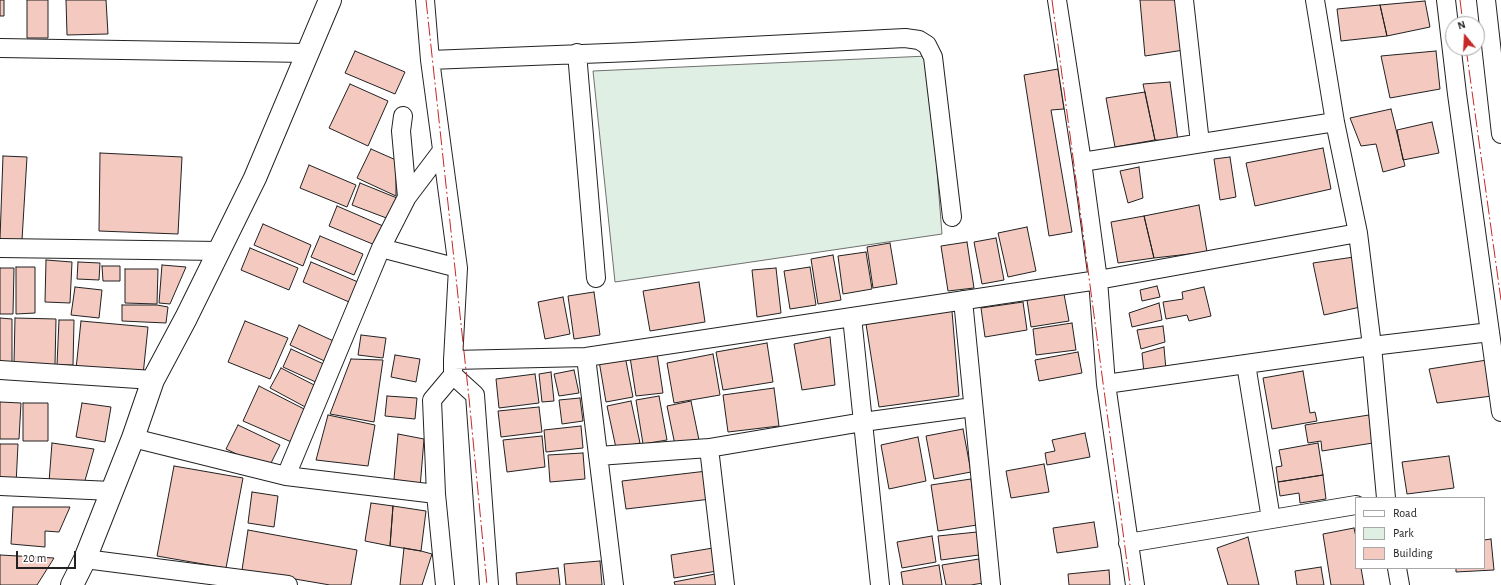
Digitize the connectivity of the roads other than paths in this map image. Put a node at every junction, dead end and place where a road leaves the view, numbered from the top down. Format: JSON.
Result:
{"nodes":[{"id":1,"x":330,"y":0,"type":"edge"},
{"id":2,"x":425,"y":0,"type":"edge"},
{"id":3,"x":1057,"y":0,"type":"edge"},
{"id":4,"x":1184,"y":0,"type":"edge"},
{"id":5,"x":1315,"y":0,"type":"edge"},
{"id":6,"x":1446,"y":0,"type":"edge"},
{"id":7,"x":1486,"y":0,"type":"edge"},
{"id":8,"x":1495,"y":25,"type":"edge"},
{"id":9,"x":0,"y":48,"type":"edge"},
{"id":10,"x":306,"y":53,"type":"junction"},
{"id":11,"x":578,"y":53,"type":"junction"},
{"id":12,"x":430,"y":60,"type":"junction"},
{"id":13,"x":403,"y":116,"type":"dead end"},
{"id":14,"x":1335,"y":122,"type":"junction"},
{"id":15,"x":1501,"y":134,"type":"edge"},
{"id":16,"x":1200,"y":143,"type":"junction"},
{"id":17,"x":441,"y":152,"type":"junction"},
{"id":18,"x":1082,"y":162,"type":"junction"},
{"id":19,"x":407,"y":198,"type":"junction"},
{"id":20,"x":952,"y":217,"type":"dead end"},
{"id":21,"x":1358,"y":233,"type":"junction"},
{"id":22,"x":0,"y":248,"type":"edge"},
{"id":23,"x":381,"y":248,"type":"junction"},
{"id":24,"x":219,"y":251,"type":"junction"},
{"id":25,"x":458,"y":268,"type":"junction"},
{"id":26,"x":596,"y":278,"type":"dead end"},
{"id":27,"x":1098,"y":280,"type":"junction"},
{"id":28,"x":963,"y":300,"type":"junction"},
{"id":29,"x":852,"y":317,"type":"junction"},
{"id":30,"x":1490,"y":332,"type":"junction"},
{"id":31,"x":1372,"y":346,"type":"junction"},
{"id":32,"x":586,"y":357,"type":"junction"},
{"id":33,"x":1246,"y":364,"type":"junction"},
{"id":34,"x":453,"y":368,"type":"junction"},
{"id":35,"x":0,"y":370,"type":"edge"},
{"id":36,"x":153,"y":380,"type":"junction"},
{"id":37,"x":1106,"y":384,"type":"junction"},
{"id":38,"x":973,"y":406,"type":"junction"},
{"id":39,"x":1501,"y":412,"type":"edge"},
{"id":40,"x":863,"y":422,"type":"junction"},
{"id":41,"x":134,"y":438,"type":"junction"},
{"id":42,"x":709,"y":448,"type":"junction"},
{"id":43,"x":598,"y":456,"type":"junction"},
{"id":44,"x":286,"y":476,"type":"junction"},
{"id":45,"x":0,"y":486,"type":"edge"},
{"id":46,"x":112,"y":491,"type":"junction"},
{"id":47,"x":436,"y":494,"type":"junction"},
{"id":48,"x":1386,"y":497,"type":"edge"},
{"id":49,"x":1355,"y":505,"type":"edge"},
{"id":50,"x":1271,"y":519,"type":"junction"},
{"id":51,"x":1128,"y":542,"type":"junction"},
{"id":52,"x":85,"y":559,"type":"junction"},
{"id":53,"x":1397,"y":569,"type":"edge"},
{"id":54,"x":72,"y":585,"type":"edge"},
{"id":55,"x":288,"y":585,"type":"edge"},
{"id":56,"x":445,"y":585,"type":"edge"},
{"id":57,"x":489,"y":585,"type":"edge"},
{"id":58,"x":614,"y":585,"type":"edge"},
{"id":59,"x":725,"y":585,"type":"edge"},
{"id":60,"x":880,"y":585,"type":"edge"},
{"id":61,"x":991,"y":585,"type":"edge"},
{"id":62,"x":1135,"y":585,"type":"edge"},
{"id":63,"x":1400,"y":585,"type":"edge"}],
"edges":[{"from":1,"to":10,"type":"street"},
{"from":2,"to":12,"type":"street"},
{"from":3,"to":18,"type":"street"},
{"from":4,"to":16,"type":"street"},
{"from":5,"to":14,"type":"street"},
{"from":6,"to":30,"type":"street"},
{"from":7,"to":8,"type":"street"},
{"from":8,"to":15,"type":"street"},
{"from":9,"to":10,"type":"street"},
{"from":10,"to":24,"type":"street"},
{"from":11,"to":12,"type":"street"},
{"from":11,"to":20,"type":"street"},
{"from":11,"to":26,"type":"street"},
{"from":12,"to":17,"type":"street"},
{"from":13,"to":19,"type":"street"},
{"from":14,"to":16,"type":"street"},
{"from":14,"to":21,"type":"street"},
{"from":16,"to":18,"type":"street"},
{"from":17,"to":19,"type":"street"},
{"from":17,"to":25,"type":"street"},
{"from":18,"to":27,"type":"street"},
{"from":19,"to":23,"type":"street"},
{"from":21,"to":27,"type":"street"},
{"from":21,"to":31,"type":"street"},
{"from":22,"to":24,"type":"street"},
{"from":23,"to":25,"type":"street"},
{"from":23,"to":44,"type":"street"},
{"from":24,"to":36,"type":"street"},
{"from":25,"to":34,"type":"street"},
{"from":27,"to":28,"type":"street"},
{"from":27,"to":37,"type":"street"},
{"from":28,"to":29,"type":"street"},
{"from":28,"to":38,"type":"street"},
{"from":29,"to":32,"type":"street"},
{"from":29,"to":40,"type":"street"},
{"from":30,"to":31,"type":"street"},
{"from":30,"to":39,"type":"street"},
{"from":31,"to":33,"type":"street"},
{"from":31,"to":48,"type":"street"},
{"from":32,"to":34,"type":"street"},
{"from":32,"to":43,"type":"street"},
{"from":33,"to":37,"type":"street"},
{"from":33,"to":50,"type":"street"},
{"from":34,"to":47,"type":"street"},
{"from":34,"to":57,"type":"street"},
{"from":35,"to":36,"type":"street"},
{"from":36,"to":41,"type":"street"},
{"from":37,"to":51,"type":"street"},
{"from":38,"to":40,"type":"street"},
{"from":38,"to":61,"type":"street"},
{"from":40,"to":42,"type":"street"},
{"from":40,"to":60,"type":"street"},
{"from":41,"to":44,"type":"street"},
{"from":41,"to":46,"type":"street"},
{"from":42,"to":43,"type":"street"},
{"from":42,"to":59,"type":"street"},
{"from":43,"to":58,"type":"street"},
{"from":44,"to":47,"type":"street"},
{"from":45,"to":46,"type":"street"},
{"from":46,"to":52,"type":"street"},
{"from":47,"to":56,"type":"street"},
{"from":49,"to":50,"type":"street"},
{"from":50,"to":51,"type":"street"},
{"from":51,"to":62,"type":"street"},
{"from":52,"to":54,"type":"street"},
{"from":52,"to":55,"type":"street"},
{"from":53,"to":63,"type":"street"}]}
